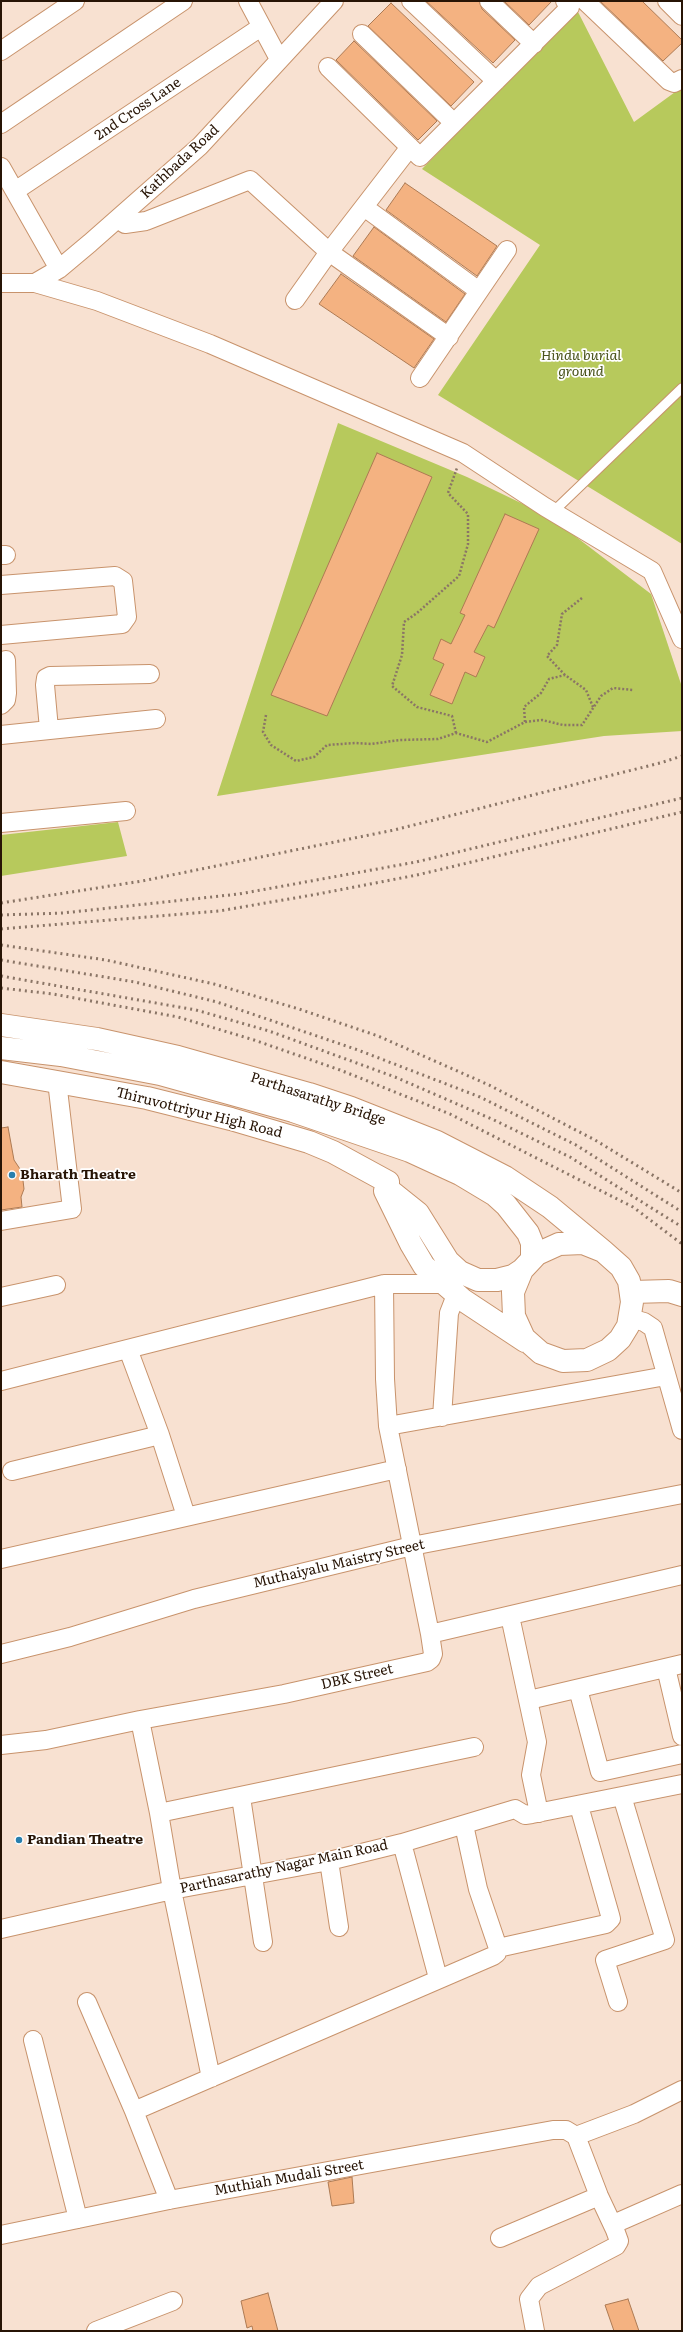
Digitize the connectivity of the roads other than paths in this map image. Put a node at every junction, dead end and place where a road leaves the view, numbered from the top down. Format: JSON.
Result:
{"nodes":[{"id":1,"x":75,"y":1,"type":"edge"},
{"id":2,"x":183,"y":1,"type":"edge"},
{"id":3,"x":248,"y":1,"type":"edge"},
{"id":4,"x":334,"y":1,"type":"edge"},
{"id":5,"x":411,"y":1,"type":"edge"},
{"id":6,"x":489,"y":1,"type":"edge"},
{"id":7,"x":667,"y":1,"type":"edge"},
{"id":8,"x":574,"y":2,"type":"edge"},
{"id":9,"x":682,"y":16,"type":"edge"},
{"id":10,"x":261,"y":27,"type":"junction"},
{"id":11,"x":362,"y":34,"type":"dead end"},
{"id":12,"x":534,"y":44,"type":"junction"},
{"id":13,"x":1,"y":51,"type":"edge"},
{"id":14,"x":279,"y":59,"type":"junction"},
{"id":15,"x":328,"y":67,"type":"dead end"},
{"id":16,"x":682,"y":80,"type":"edge"},
{"id":17,"x":496,"y":81,"type":"junction"},
{"id":18,"x":453,"y":122,"type":"junction"},
{"id":19,"x":1,"y":124,"type":"edge"},
{"id":20,"x":415,"y":152,"type":"junction"},
{"id":21,"x":1,"y":167,"type":"edge"},
{"id":22,"x":15,"y":191,"type":"junction"},
{"id":23,"x":364,"y":207,"type":"junction"},
{"id":24,"x":118,"y":219,"type":"junction"},
{"id":25,"x":507,"y":250,"type":"dead end"},
{"id":26,"x":329,"y":252,"type":"junction"},
{"id":27,"x":59,"y":268,"type":"junction"},
{"id":28,"x":1,"y":283,"type":"edge"},
{"id":29,"x":35,"y":283,"type":"junction"},
{"id":30,"x":479,"y":291,"type":"junction"},
{"id":31,"x":295,"y":300,"type":"dead end"},
{"id":32,"x":449,"y":337,"type":"junction"},
{"id":33,"x":420,"y":378,"type":"dead end"},
{"id":34,"x":682,"y":388,"type":"edge"},
{"id":35,"x":553,"y":512,"type":"junction"},
{"id":36,"x":1,"y":585,"type":"edge"},
{"id":37,"x":1,"y":635,"type":"edge"},
{"id":38,"x":682,"y":639,"type":"edge"},
{"id":39,"x":6,"y":660,"type":"dead end"},
{"id":40,"x":150,"y":674,"type":"dead end"},
{"id":41,"x":1,"y":706,"type":"edge"},
{"id":42,"x":156,"y":720,"type":"dead end"},
{"id":43,"x":49,"y":729,"type":"junction"},
{"id":44,"x":1,"y":735,"type":"edge"},
{"id":45,"x":126,"y":811,"type":"dead end"},
{"id":46,"x":1,"y":823,"type":"edge"},
{"id":47,"x":1,"y":1025,"type":"edge"},
{"id":48,"x":1,"y":1048,"type":"edge"},
{"id":49,"x":1,"y":1072,"type":"edge"},
{"id":50,"x":57,"y":1081,"type":"junction"},
{"id":51,"x":386,"y":1132,"type":"junction"},
{"id":52,"x":388,"y":1182,"type":"junction"},
{"id":53,"x":1,"y":1221,"type":"edge"},
{"id":54,"x":603,"y":1251,"type":"junction"},
{"id":55,"x":527,"y":1264,"type":"junction"},
{"id":56,"x":384,"y":1284,"type":"junction"},
{"id":57,"x":56,"y":1285,"type":"dead end"},
{"id":58,"x":449,"y":1289,"type":"junction"},
{"id":59,"x":632,"y":1292,"type":"junction"},
{"id":60,"x":682,"y":1295,"type":"edge"},
{"id":61,"x":1,"y":1297,"type":"edge"},
{"id":62,"x":630,"y":1318,"type":"junction"},
{"id":63,"x":528,"y":1344,"type":"junction"},
{"id":64,"x":128,"y":1348,"type":"junction"},
{"id":65,"x":666,"y":1376,"type":"junction"},
{"id":66,"x":1,"y":1381,"type":"edge"},
{"id":67,"x":442,"y":1417,"type":"junction"},
{"id":68,"x":388,"y":1426,"type":"junction"},
{"id":69,"x":682,"y":1430,"type":"edge"},
{"id":70,"x":160,"y":1435,"type":"junction"},
{"id":71,"x":397,"y":1470,"type":"junction"},
{"id":72,"x":12,"y":1471,"type":"dead end"},
{"id":73,"x":682,"y":1494,"type":"edge"},
{"id":74,"x":186,"y":1516,"type":"junction"},
{"id":75,"x":412,"y":1546,"type":"junction"},
{"id":76,"x":1,"y":1559,"type":"edge"},
{"id":77,"x":682,"y":1575,"type":"edge"},
{"id":78,"x":510,"y":1616,"type":"junction"},
{"id":79,"x":430,"y":1634,"type":"junction"},
{"id":80,"x":1,"y":1654,"type":"edge"},
{"id":81,"x":674,"y":1666,"type":"edge"},
{"id":82,"x":578,"y":1689,"type":"junction"},
{"id":83,"x":529,"y":1700,"type":"junction"},
{"id":84,"x":140,"y":1720,"type":"junction"},
{"id":85,"x":682,"y":1736,"type":"edge"},
{"id":86,"x":1,"y":1745,"type":"edge"},
{"id":87,"x":474,"y":1747,"type":"dead end"},
{"id":88,"x":682,"y":1754,"type":"edge"},
{"id":89,"x":682,"y":1784,"type":"edge"},
{"id":90,"x":622,"y":1796,"type":"junction"},
{"id":91,"x":241,"y":1797,"type":"junction"},
{"id":92,"x":579,"y":1806,"type":"junction"},
{"id":93,"x":539,"y":1813,"type":"junction"},
{"id":94,"x":159,"y":1814,"type":"junction"},
{"id":95,"x":464,"y":1825,"type":"junction"},
{"id":96,"x":402,"y":1843,"type":"junction"},
{"id":97,"x":329,"y":1861,"type":"junction"},
{"id":98,"x":252,"y":1875,"type":"junction"},
{"id":99,"x":172,"y":1890,"type":"junction"},
{"id":100,"x":339,"y":1927,"type":"dead end"},
{"id":101,"x":1,"y":1928,"type":"edge"},
{"id":102,"x":263,"y":1942,"type":"dead end"},
{"id":103,"x":498,"y":1948,"type":"junction"},
{"id":104,"x":438,"y":1978,"type":"junction"},
{"id":105,"x":87,"y":2002,"type":"dead end"},
{"id":106,"x":618,"y":2002,"type":"dead end"},
{"id":107,"x":33,"y":2040,"type":"dead end"},
{"id":108,"x":211,"y":2078,"type":"junction"},
{"id":109,"x":682,"y":2090,"type":"edge"},
{"id":110,"x":134,"y":2111,"type":"junction"},
{"id":111,"x":576,"y":2136,"type":"junction"},
{"id":112,"x":682,"y":2194,"type":"edge"},
{"id":113,"x":599,"y":2196,"type":"junction"},
{"id":114,"x":169,"y":2200,"type":"junction"},
{"id":115,"x":78,"y":2219,"type":"junction"},
{"id":116,"x":615,"y":2230,"type":"junction"},
{"id":117,"x":1,"y":2235,"type":"edge"},
{"id":118,"x":500,"y":2238,"type":"dead end"},
{"id":119,"x":172,"y":2301,"type":"dead end"},
{"id":120,"x":96,"y":2331,"type":"edge"},
{"id":121,"x":534,"y":2331,"type":"edge"}],
"edges":[{"from":1,"to":13,"type":"street"},
{"from":2,"to":19,"type":"street"},
{"from":3,"to":10,"type":"street"},
{"from":4,"to":14,"type":"street","name":"Kathbada Road"},
{"from":5,"to":17,"type":"street"},
{"from":6,"to":12,"type":"street"},
{"from":7,"to":9,"type":"street"},
{"from":8,"to":12,"type":"street"},
{"from":8,"to":16,"type":"street"},
{"from":10,"to":14,"type":"street"},
{"from":10,"to":22,"type":"street","name":"2nd Cross Lane"},
{"from":11,"to":18,"type":"street"},
{"from":12,"to":17,"type":"street"},
{"from":14,"to":24,"type":"street","name":"Kathbada Road"},
{"from":15,"to":20,"type":"street"},
{"from":17,"to":18,"type":"street"},
{"from":18,"to":20,"type":"street"},
{"from":20,"to":23,"type":"street"},
{"from":21,"to":22,"type":"street"},
{"from":22,"to":27,"type":"street"},
{"from":23,"to":26,"type":"street"},
{"from":23,"to":30,"type":"street"},
{"from":24,"to":26,"type":"street"},
{"from":24,"to":27,"type":"street","name":"Kathbada Road"},
{"from":25,"to":30,"type":"street"},
{"from":26,"to":31,"type":"street"},
{"from":26,"to":32,"type":"street"},
{"from":27,"to":29,"type":"street","name":"Kathbada Road"},
{"from":28,"to":29,"type":"street"},
{"from":29,"to":35,"type":"street"},
{"from":30,"to":32,"type":"street"},
{"from":32,"to":33,"type":"street"},
{"from":34,"to":35,"type":"lane"},
{"from":35,"to":38,"type":"street"},
{"from":36,"to":37,"type":"street"},
{"from":39,"to":41,"type":"street"},
{"from":40,"to":43,"type":"street"},
{"from":42,"to":43,"type":"street"},
{"from":43,"to":44,"type":"street"},
{"from":45,"to":46,"type":"street"},
{"from":47,"to":51,"type":"main road","name":"Parthasarathy Bridge"},
{"from":48,"to":51,"type":"main road","name":"Parthasarathy Bridge"},
{"from":49,"to":50,"type":"main road","name":"Thiruvottriyur High Road"},
{"from":50,"to":52,"type":"main road","name":"Thiruvottriyur High Road"},
{"from":50,"to":53,"type":"street"},
{"from":51,"to":54,"type":"main road","name":"Parthasarathy Bridge"},
{"from":51,"to":55,"type":"main road","name":"Parthasarathy Bridge"},
{"from":52,"to":55,"type":"main road","name":"Thiruvottriyur High Road"},
{"from":52,"to":58,"type":"main road"},
{"from":54,"to":55,"type":"main road"},
{"from":54,"to":59,"type":"main road"},
{"from":55,"to":63,"type":"main road"},
{"from":56,"to":58,"type":"street"},
{"from":56,"to":64,"type":"street"},
{"from":56,"to":68,"type":"street"},
{"from":57,"to":61,"type":"street"},
{"from":58,"to":63,"type":"main road"},
{"from":58,"to":67,"type":"street"},
{"from":59,"to":60,"type":"main road"},
{"from":59,"to":62,"type":"main road"},
{"from":62,"to":63,"type":"main road"},
{"from":62,"to":65,"type":"street"},
{"from":64,"to":66,"type":"street"},
{"from":64,"to":70,"type":"street"},
{"from":65,"to":67,"type":"street"},
{"from":65,"to":69,"type":"street"},
{"from":67,"to":68,"type":"street"},
{"from":68,"to":71,"type":"street"},
{"from":70,"to":72,"type":"street"},
{"from":70,"to":74,"type":"street"},
{"from":71,"to":74,"type":"street"},
{"from":71,"to":75,"type":"street"},
{"from":73,"to":75,"type":"street","name":"Muthaiyalu Maistry Street"},
{"from":74,"to":76,"type":"street"},
{"from":75,"to":79,"type":"street"},
{"from":75,"to":80,"type":"street","name":"Muthaiyalu Maistry Street"},
{"from":77,"to":78,"type":"street"},
{"from":78,"to":79,"type":"street"},
{"from":78,"to":83,"type":"street"},
{"from":79,"to":84,"type":"street","name":"DBK Street"},
{"from":81,"to":82,"type":"street"},
{"from":81,"to":85,"type":"street"},
{"from":82,"to":83,"type":"street"},
{"from":82,"to":88,"type":"street"},
{"from":83,"to":93,"type":"street"},
{"from":84,"to":86,"type":"street","name":"DBK Street"},
{"from":84,"to":94,"type":"street"},
{"from":87,"to":91,"type":"street"},
{"from":89,"to":90,"type":"street","name":"Parthasarathy Nagar Main Road"},
{"from":90,"to":92,"type":"street","name":"Parthasarathy Nagar Main Road"},
{"from":90,"to":106,"type":"street"},
{"from":91,"to":94,"type":"street"},
{"from":91,"to":98,"type":"street"},
{"from":92,"to":93,"type":"street","name":"Parthasarathy Nagar Main Road"},
{"from":92,"to":103,"type":"street"},
{"from":93,"to":95,"type":"street","name":"Parthasarathy Nagar Main Road"},
{"from":94,"to":99,"type":"street"},
{"from":95,"to":96,"type":"street","name":"Parthasarathy Nagar Main Road"},
{"from":95,"to":103,"type":"street"},
{"from":96,"to":97,"type":"street","name":"Parthasarathy Nagar Main Road"},
{"from":96,"to":104,"type":"street"},
{"from":97,"to":98,"type":"street","name":"Parthasarathy Nagar Main Road"},
{"from":97,"to":100,"type":"street"},
{"from":98,"to":99,"type":"street","name":"Parthasarathy Nagar Main Road"},
{"from":98,"to":102,"type":"street"},
{"from":99,"to":101,"type":"street","name":"Parthasarathy Nagar Main Road"},
{"from":99,"to":108,"type":"street"},
{"from":103,"to":104,"type":"street"},
{"from":104,"to":108,"type":"street"},
{"from":105,"to":110,"type":"street"},
{"from":107,"to":115,"type":"street"},
{"from":108,"to":110,"type":"street"},
{"from":109,"to":111,"type":"street"},
{"from":110,"to":114,"type":"street"},
{"from":111,"to":113,"type":"street"},
{"from":111,"to":114,"type":"street","name":"Muthiah Mudali Street"},
{"from":112,"to":116,"type":"street"},
{"from":113,"to":116,"type":"street"},
{"from":113,"to":118,"type":"street"},
{"from":114,"to":115,"type":"street","name":"Muthiah Mudali Street"},
{"from":115,"to":117,"type":"street","name":"Muthiah Mudali Street"},
{"from":116,"to":121,"type":"street"},
{"from":119,"to":120,"type":"street"}]}
